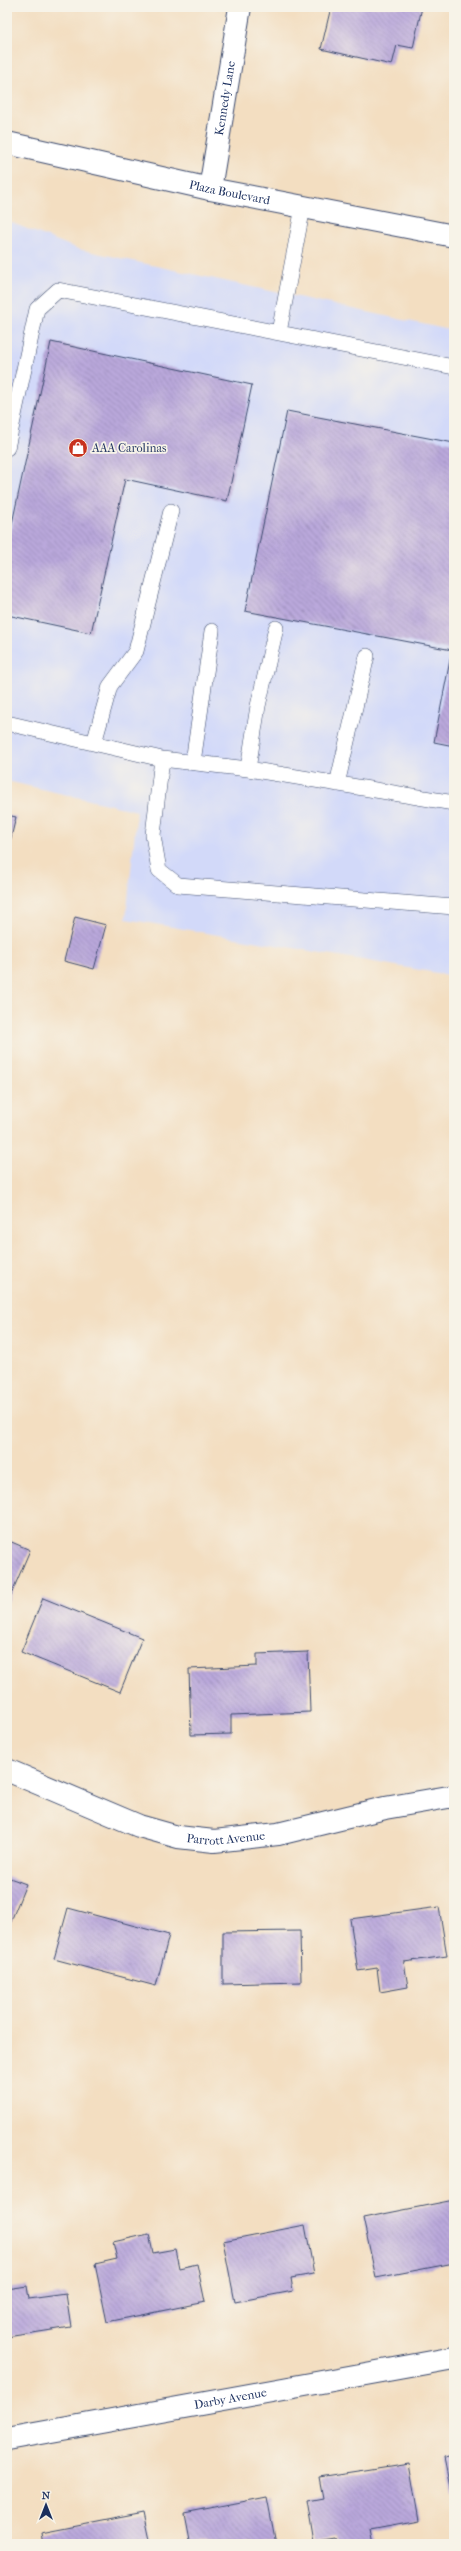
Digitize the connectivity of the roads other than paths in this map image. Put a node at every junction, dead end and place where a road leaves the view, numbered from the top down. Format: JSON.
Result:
{"nodes":[{"id":1,"x":240,"y":7,"type":"edge"},
{"id":2,"x":7,"y":143,"type":"edge"},
{"id":3,"x":210,"y":189,"type":"junction"},
{"id":4,"x":303,"y":207,"type":"junction"},
{"id":5,"x":454,"y":236,"type":"edge"},
{"id":6,"x":279,"y":332,"type":"junction"},
{"id":7,"x":454,"y":367,"type":"edge"},
{"id":8,"x":7,"y":448,"type":"edge"},
{"id":9,"x":171,"y":511,"type":"dead end"},
{"id":10,"x":276,"y":628,"type":"dead end"},
{"id":11,"x":212,"y":631,"type":"dead end"},
{"id":12,"x":367,"y":656,"type":"dead end"},
{"id":13,"x":7,"y":723,"type":"edge"},
{"id":14,"x":94,"y":743,"type":"junction"},
{"id":15,"x":162,"y":759,"type":"junction"},
{"id":16,"x":193,"y":762,"type":"junction"},
{"id":17,"x":248,"y":768,"type":"junction"},
{"id":18,"x":336,"y":784,"type":"junction"},
{"id":19,"x":454,"y":803,"type":"edge"},
{"id":20,"x":454,"y":907,"type":"edge"},
{"id":21,"x":7,"y":1770,"type":"edge"},
{"id":22,"x":454,"y":1796,"type":"edge"},
{"id":23,"x":454,"y":2358,"type":"edge"},
{"id":24,"x":7,"y":2438,"type":"edge"}],
"edges":[{"from":1,"to":3,"type":"street","name":"Kennedy Lane"},
{"from":2,"to":3,"type":"street","name":"Plaza Boulevard"},
{"from":3,"to":4,"type":"street","name":"Plaza Boulevard"},
{"from":4,"to":5,"type":"street","name":"Plaza Boulevard"},
{"from":4,"to":6,"type":"lane"},
{"from":6,"to":7,"type":"lane"},
{"from":6,"to":8,"type":"lane"},
{"from":9,"to":14,"type":"lane"},
{"from":10,"to":17,"type":"lane"},
{"from":11,"to":16,"type":"lane"},
{"from":12,"to":18,"type":"lane"},
{"from":13,"to":14,"type":"lane"},
{"from":14,"to":15,"type":"lane"},
{"from":15,"to":16,"type":"lane"},
{"from":15,"to":20,"type":"lane"},
{"from":16,"to":17,"type":"lane"},
{"from":17,"to":18,"type":"lane"},
{"from":18,"to":19,"type":"lane"},
{"from":21,"to":22,"type":"street","name":"Parrott Avenue"},
{"from":23,"to":24,"type":"street","name":"Darby Avenue"}]}
